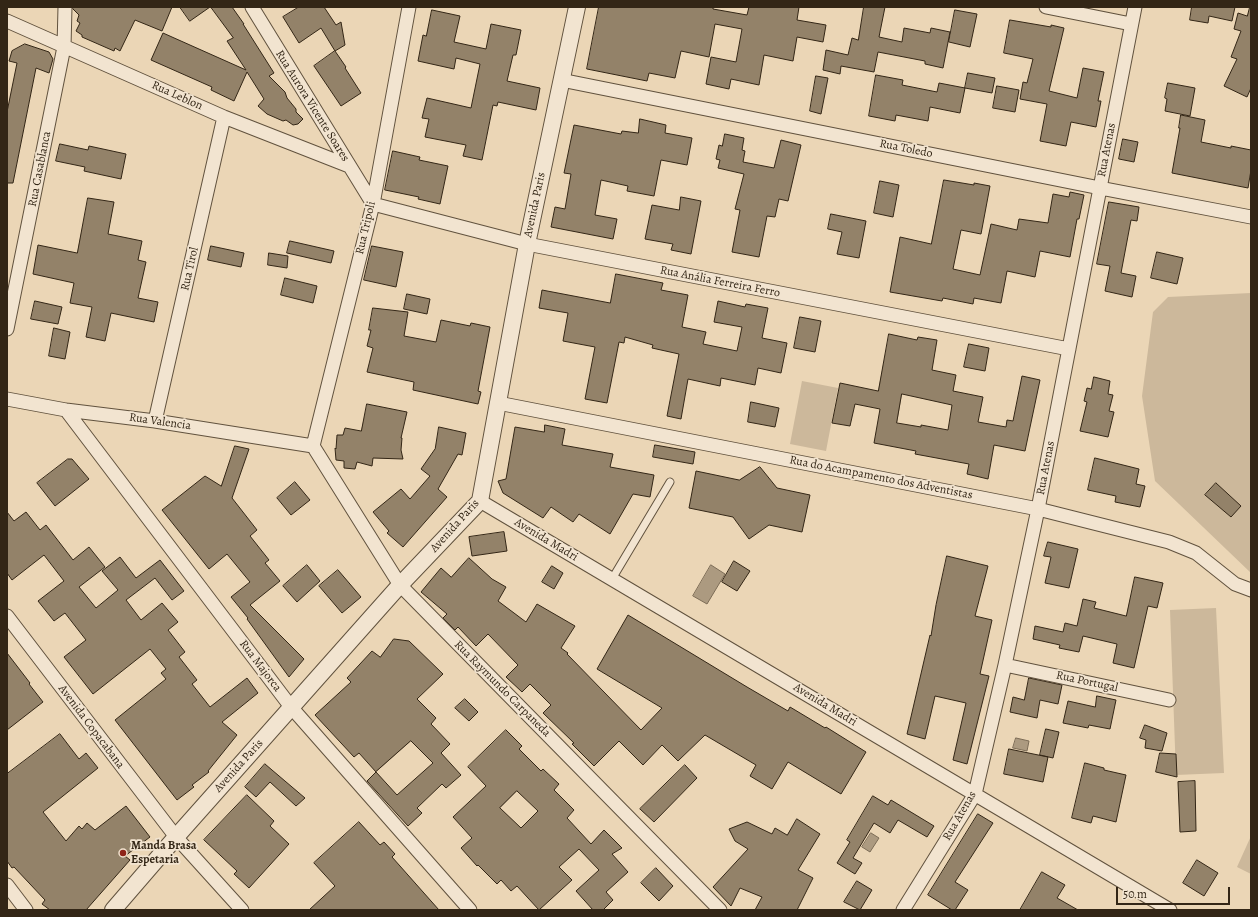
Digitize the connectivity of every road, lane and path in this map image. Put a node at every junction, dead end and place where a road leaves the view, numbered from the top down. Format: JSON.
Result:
{"nodes":[{"id":1,"x":65,"y":7,"type":"edge"},
{"id":2,"x":252,"y":7,"type":"edge"},
{"id":3,"x":409,"y":7,"type":"edge"},
{"id":4,"x":577,"y":7,"type":"edge"},
{"id":5,"x":1046,"y":7,"type":"edge"},
{"id":6,"x":1135,"y":7,"type":"edge"},
{"id":7,"x":7,"y":20,"type":"edge"},
{"id":8,"x":1131,"y":24,"type":"junction"},
{"id":9,"x":64,"y":46,"type":"junction"},
{"id":10,"x":561,"y":80,"type":"junction"},
{"id":11,"x":224,"y":116,"type":"junction"},
{"id":12,"x":349,"y":166,"type":"junction"},
{"id":13,"x":1100,"y":188,"type":"junction"},
{"id":14,"x":373,"y":204,"type":"junction"},
{"id":15,"x":1251,"y":217,"type":"edge"},
{"id":16,"x":527,"y":244,"type":"junction"},
{"id":17,"x":7,"y":330,"type":"edge"},
{"id":18,"x":1069,"y":350,"type":"junction"},
{"id":19,"x":7,"y":399,"type":"edge"},
{"id":20,"x":498,"y":403,"type":"junction"},
{"id":21,"x":66,"y":410,"type":"junction"},
{"id":22,"x":155,"y":421,"type":"junction"},
{"id":23,"x":313,"y":446,"type":"junction"},
{"id":24,"x":670,"y":482,"type":"dead end"},
{"id":25,"x":480,"y":501,"type":"junction"},
{"id":26,"x":1038,"y":509,"type":"junction"},
{"id":27,"x":612,"y":579,"type":"junction"},
{"id":28,"x":400,"y":585,"type":"junction"},
{"id":29,"x":1251,"y":590,"type":"edge"},
{"id":30,"x":7,"y":616,"type":"edge"},
{"id":31,"x":1005,"y":665,"type":"junction"},
{"id":32,"x":1169,"y":700,"type":"dead end"},
{"id":33,"x":291,"y":707,"type":"junction"},
{"id":34,"x":975,"y":794,"type":"junction"},
{"id":35,"x":176,"y":837,"type":"junction"},
{"id":36,"x":7,"y":885,"type":"edge"},
{"id":37,"x":26,"y":910,"type":"edge"},
{"id":38,"x":113,"y":910,"type":"edge"},
{"id":39,"x":242,"y":910,"type":"edge"},
{"id":40,"x":470,"y":910,"type":"edge"},
{"id":41,"x":720,"y":910,"type":"edge"},
{"id":42,"x":903,"y":910,"type":"edge"},
{"id":43,"x":1170,"y":910,"type":"edge"}],
"edges":[{"from":1,"to":9,"type":"street","name":"Rua Casablanca"},
{"from":2,"to":12,"type":"street","name":"Rua Aurora Vicente Soares"},
{"from":3,"to":14,"type":"street","name":"Rua Tripoli"},
{"from":4,"to":10,"type":"street","name":"Avenida Paris"},
{"from":5,"to":8,"type":"street"},
{"from":6,"to":8,"type":"street","name":"Rua Atenas"},
{"from":7,"to":9,"type":"street","name":"Rua Leblon"},
{"from":8,"to":13,"type":"street","name":"Rua Atenas"},
{"from":9,"to":11,"type":"street","name":"Rua Leblon"},
{"from":9,"to":17,"type":"street","name":"Rua Casablanca"},
{"from":10,"to":13,"type":"street","name":"Rua Toledo"},
{"from":10,"to":16,"type":"street","name":"Avenida Paris"},
{"from":11,"to":12,"type":"street","name":"Rua Leblon"},
{"from":11,"to":22,"type":"street","name":"Rua Tirol"},
{"from":12,"to":14,"type":"street","name":"Rua Aurora Vicente Soares"},
{"from":13,"to":15,"type":"street","name":"Rua Toledo"},
{"from":13,"to":18,"type":"street","name":"Rua Atenas"},
{"from":14,"to":16,"type":"street","name":"Rua Anália Ferreira Ferro"},
{"from":14,"to":23,"type":"street","name":"Rua Tripoli"},
{"from":16,"to":18,"type":"street","name":"Rua Anália Ferreira Ferro"},
{"from":16,"to":20,"type":"street","name":"Avenida Paris"},
{"from":18,"to":26,"type":"street","name":"Rua Atenas"},
{"from":19,"to":21,"type":"street","name":"Rua Valencia"},
{"from":20,"to":25,"type":"street","name":"Avenida Paris"},
{"from":20,"to":26,"type":"street","name":"Rua do Acampamento dos Adventistas"},
{"from":21,"to":22,"type":"street","name":"Rua Valencia"},
{"from":21,"to":33,"type":"street","name":"Rua Majorca"},
{"from":22,"to":23,"type":"street","name":"Rua Valencia"},
{"from":23,"to":28,"type":"street","name":"Rua Raymundo Carpaneda"},
{"from":24,"to":27,"type":"lane"},
{"from":25,"to":27,"type":"street","name":"Avenida Madri"},
{"from":25,"to":28,"type":"street","name":"Avenida Paris"},
{"from":26,"to":29,"type":"street","name":"Rua do Acampamento dos Adventistas"},
{"from":26,"to":31,"type":"street","name":"Rua Atenas"},
{"from":27,"to":34,"type":"street","name":"Avenida Madri"},
{"from":28,"to":33,"type":"street","name":"Avenida Paris"},
{"from":28,"to":41,"type":"street","name":"Rua Raymundo Carpaneda"},
{"from":30,"to":35,"type":"street","name":"Avenida Copacabana"},
{"from":31,"to":32,"type":"street","name":"Rua Portugal"},
{"from":31,"to":34,"type":"street","name":"Rua Atenas"},
{"from":33,"to":35,"type":"street","name":"Avenida Paris"},
{"from":33,"to":40,"type":"street","name":"Rua Majorca"},
{"from":34,"to":42,"type":"street","name":"Rua Atenas"},
{"from":34,"to":43,"type":"street","name":"Avenida Madri"},
{"from":35,"to":38,"type":"street","name":"Avenida Paris"},
{"from":35,"to":39,"type":"street","name":"Avenida Copacabana"},
{"from":36,"to":37,"type":"street"}]}
